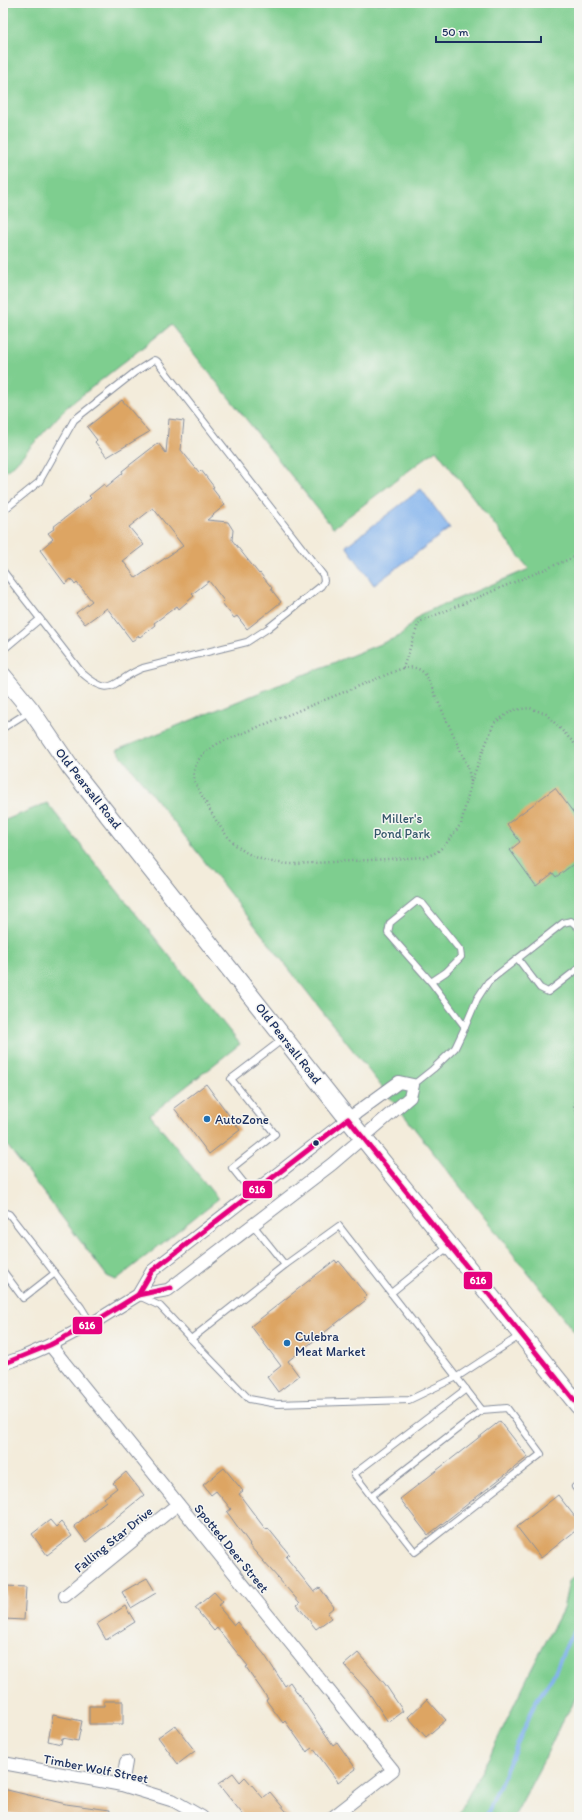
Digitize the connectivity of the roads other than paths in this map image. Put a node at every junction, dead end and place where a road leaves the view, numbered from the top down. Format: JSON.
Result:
{"nodes":[{"id":1,"x":3,"y":511,"type":"edge"},
{"id":2,"x":3,"y":571,"type":"edge"},
{"id":3,"x":40,"y":619,"type":"junction"},
{"id":4,"x":3,"y":650,"type":"edge"},
{"id":5,"x":3,"y":676,"type":"edge"},
{"id":6,"x":31,"y":710,"type":"junction"},
{"id":7,"x":3,"y":728,"type":"edge"},
{"id":8,"x":579,"y":928,"type":"edge"},
{"id":9,"x":518,"y":959,"type":"junction"},
{"id":10,"x":579,"y":968,"type":"edge"},
{"id":11,"x":431,"y":982,"type":"junction"},
{"id":12,"x":465,"y":1027,"type":"junction"},
{"id":13,"x":284,"y":1038,"type":"junction"},
{"id":14,"x":413,"y":1085,"type":"junction"},
{"id":15,"x":348,"y":1119,"type":"junction"},
{"id":16,"x":362,"y":1136,"type":"junction"},
{"id":17,"x":252,"y":1193,"type":"junction"},
{"id":18,"x":3,"y":1212,"type":"edge"},
{"id":19,"x":253,"y":1225,"type":"junction"},
{"id":20,"x":450,"y":1246,"type":"junction"},
{"id":21,"x":285,"y":1265,"type":"junction"},
{"id":22,"x":3,"y":1271,"type":"edge"},
{"id":23,"x":55,"y":1273,"type":"junction"},
{"id":24,"x":391,"y":1293,"type":"junction"},
{"id":25,"x":138,"y":1295,"type":"junction"},
{"id":26,"x":91,"y":1323,"type":"junction"},
{"id":27,"x":521,"y":1335,"type":"junction"},
{"id":28,"x":191,"y":1339,"type":"junction"},
{"id":29,"x":50,"y":1345,"type":"junction"},
{"id":30,"x":3,"y":1364,"type":"edge"},
{"id":31,"x":457,"y":1377,"type":"junction"},
{"id":32,"x":466,"y":1389,"type":"junction"},
{"id":33,"x":579,"y":1406,"type":"edge"},
{"id":34,"x":482,"y":1410,"type":"junction"},
{"id":35,"x":579,"y":1484,"type":"edge"},
{"id":36,"x":579,"y":1492,"type":"edge"},
{"id":37,"x":371,"y":1496,"type":"junction"},
{"id":38,"x":178,"y":1504,"type":"junction"},
{"id":39,"x":65,"y":1596,"type":"dead end"},
{"id":40,"x":126,"y":1762,"type":"dead end"},
{"id":41,"x":3,"y":1763,"type":"edge"},
{"id":42,"x":122,"y":1785,"type":"junction"},
{"id":43,"x":202,"y":1817,"type":"edge"},
{"id":44,"x":333,"y":1817,"type":"edge"}],
"edges":[{"from":1,"to":3,"type":"lane"},
{"from":2,"to":3,"type":"lane"},
{"from":3,"to":4,"type":"lane"},
{"from":5,"to":6,"type":"main road","name":"Old Pearsall Road"},
{"from":6,"to":7,"type":"lane"},
{"from":6,"to":13,"type":"main road","name":"Old Pearsall Road"},
{"from":8,"to":9,"type":"lane"},
{"from":9,"to":10,"type":"lane"},
{"from":9,"to":12,"type":"lane"},
{"from":11,"to":11,"type":"lane"},
{"from":11,"to":12,"type":"lane"},
{"from":12,"to":14,"type":"lane"},
{"from":13,"to":15,"type":"main road","name":"Old Pearsall Road"},
{"from":13,"to":17,"type":"lane"},
{"from":14,"to":15,"type":"street"},
{"from":14,"to":16,"type":"street"},
{"from":15,"to":16,"type":"main road","name":"Old Pearsall Road"},
{"from":15,"to":17,"type":"street"},
{"from":16,"to":19,"type":"street"},
{"from":16,"to":20,"type":"main road","name":"Old Pearsall Road"},
{"from":17,"to":25,"type":"street"},
{"from":18,"to":23,"type":"lane"},
{"from":19,"to":21,"type":"lane"},
{"from":19,"to":25,"type":"street"},
{"from":20,"to":24,"type":"lane"},
{"from":20,"to":27,"type":"main road","name":"Old Pearsall Road"},
{"from":21,"to":24,"type":"lane"},
{"from":21,"to":28,"type":"lane"},
{"from":22,"to":23,"type":"lane"},
{"from":23,"to":26,"type":"lane"},
{"from":24,"to":31,"type":"lane"},
{"from":25,"to":26,"type":"street"},
{"from":25,"to":28,"type":"lane"},
{"from":26,"to":29,"type":"street"},
{"from":27,"to":31,"type":"lane"},
{"from":27,"to":33,"type":"main road","name":"Old Pearsall Road"},
{"from":28,"to":31,"type":"lane"},
{"from":29,"to":30,"type":"street"},
{"from":29,"to":38,"type":"street","name":"Spotted Deer Street"},
{"from":31,"to":32,"type":"lane"},
{"from":32,"to":34,"type":"lane"},
{"from":32,"to":37,"type":"lane"},
{"from":34,"to":37,"type":"lane"},
{"from":34,"to":37,"type":"lane"},
{"from":35,"to":36,"type":"lane"},
{"from":38,"to":39,"type":"street","name":"Falling Star Drive"},
{"from":38,"to":44,"type":"street","name":"Spotted Deer Street"},
{"from":40,"to":42,"type":"street"},
{"from":41,"to":42,"type":"street","name":"Timber Wolf Street"},
{"from":42,"to":43,"type":"street","name":"Timber Wolf Street"}]}
